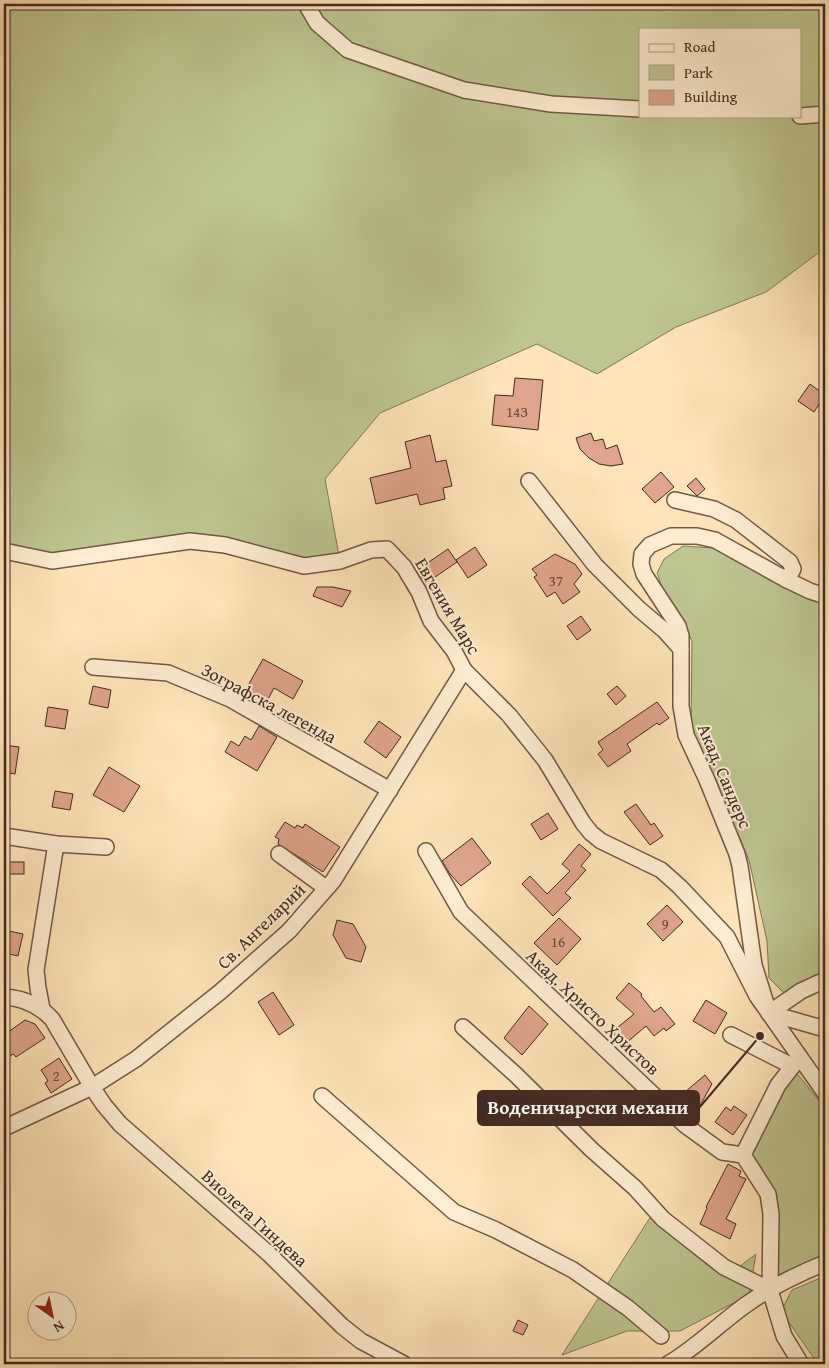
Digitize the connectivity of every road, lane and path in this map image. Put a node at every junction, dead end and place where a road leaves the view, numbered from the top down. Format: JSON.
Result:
{"nodes":[{"id":1,"x":306,"y":4,"type":"edge"},
{"id":2,"x":639,"y":109,"type":"edge"},
{"id":3,"x":825,"y":114,"type":"edge"},
{"id":4,"x":802,"y":116,"type":"edge"},
{"id":5,"x":529,"y":481,"type":"dead end"},
{"id":6,"x":675,"y":500,"type":"dead end"},
{"id":7,"x":4,"y":551,"type":"edge"},
{"id":8,"x":787,"y":580,"type":"junction"},
{"id":9,"x":825,"y":596,"type":"edge"},
{"id":10,"x":681,"y":649,"type":"junction"},
{"id":11,"x":93,"y":667,"type":"dead end"},
{"id":12,"x":464,"y":670,"type":"junction"},
{"id":13,"x":390,"y":790,"type":"junction"},
{"id":14,"x":4,"y":836,"type":"edge"},
{"id":15,"x":56,"y":844,"type":"junction"},
{"id":16,"x":106,"y":847,"type":"dead end"},
{"id":17,"x":426,"y":851,"type":"dead end"},
{"id":18,"x":279,"y":854,"type":"dead end"},
{"id":19,"x":326,"y":888,"type":"junction"},
{"id":20,"x":825,"y":980,"type":"edge"},
{"id":21,"x":4,"y":997,"type":"edge"},
{"id":22,"x":42,"y":1009,"type":"junction"},
{"id":23,"x":769,"y":1013,"type":"junction"},
{"id":24,"x":463,"y":1027,"type":"dead end"},
{"id":25,"x":825,"y":1029,"type":"edge"},
{"id":26,"x":730,"y":1036,"type":"dead end"},
{"id":27,"x":796,"y":1062,"type":"junction"},
{"id":28,"x":92,"y":1087,"type":"junction"},
{"id":29,"x":825,"y":1093,"type":"edge"},
{"id":30,"x":322,"y":1096,"type":"dead end"},
{"id":31,"x":4,"y":1128,"type":"edge"},
{"id":32,"x":743,"y":1155,"type":"junction"},
{"id":33,"x":825,"y":1263,"type":"edge"},
{"id":34,"x":770,"y":1290,"type":"junction"},
{"id":35,"x":661,"y":1336,"type":"dead end"},
{"id":36,"x":404,"y":1364,"type":"edge"},
{"id":37,"x":668,"y":1364,"type":"edge"},
{"id":38,"x":801,"y":1364,"type":"edge"}],
"edges":[{"from":1,"to":2,"type":"street"},
{"from":3,"to":4,"type":"street"},
{"from":5,"to":10,"type":"street"},
{"from":6,"to":8,"type":"street"},
{"from":7,"to":12,"type":"street","name":"Евгения Марс"},
{"from":8,"to":9,"type":"street","name":"Акад. Сандерс"},
{"from":8,"to":10,"type":"street","name":"Акад. Сандерс"},
{"from":10,"to":23,"type":"street","name":"Акад. Сандерс"},
{"from":11,"to":13,"type":"street","name":"Зографска легенда"},
{"from":12,"to":13,"type":"street","name":"Св. Ангеларий"},
{"from":12,"to":23,"type":"street","name":"Евгения Марс"},
{"from":13,"to":19,"type":"street","name":"Св. Ангеларий"},
{"from":14,"to":15,"type":"street"},
{"from":15,"to":16,"type":"street"},
{"from":15,"to":22,"type":"street"},
{"from":17,"to":32,"type":"street","name":"Акад. Христо Христов"},
{"from":18,"to":19,"type":"street"},
{"from":19,"to":28,"type":"street","name":"Св. Ангеларий"},
{"from":20,"to":23,"type":"street"},
{"from":21,"to":22,"type":"street"},
{"from":22,"to":28,"type":"street","name":"Виолета Гиндева"},
{"from":23,"to":25,"type":"street"},
{"from":23,"to":27,"type":"street","name":"Акад. Сандерс"},
{"from":24,"to":34,"type":"street"},
{"from":26,"to":27,"type":"street"},
{"from":27,"to":29,"type":"street","name":"Акад. Сандерс"},
{"from":27,"to":32,"type":"street"},
{"from":28,"to":31,"type":"street","name":"Св. Ангеларий"},
{"from":28,"to":36,"type":"street","name":"Виолета Гиндева"},
{"from":30,"to":35,"type":"street"},
{"from":32,"to":34,"type":"street"},
{"from":33,"to":34,"type":"street"},
{"from":34,"to":37,"type":"street"},
{"from":34,"to":38,"type":"street"}]}
